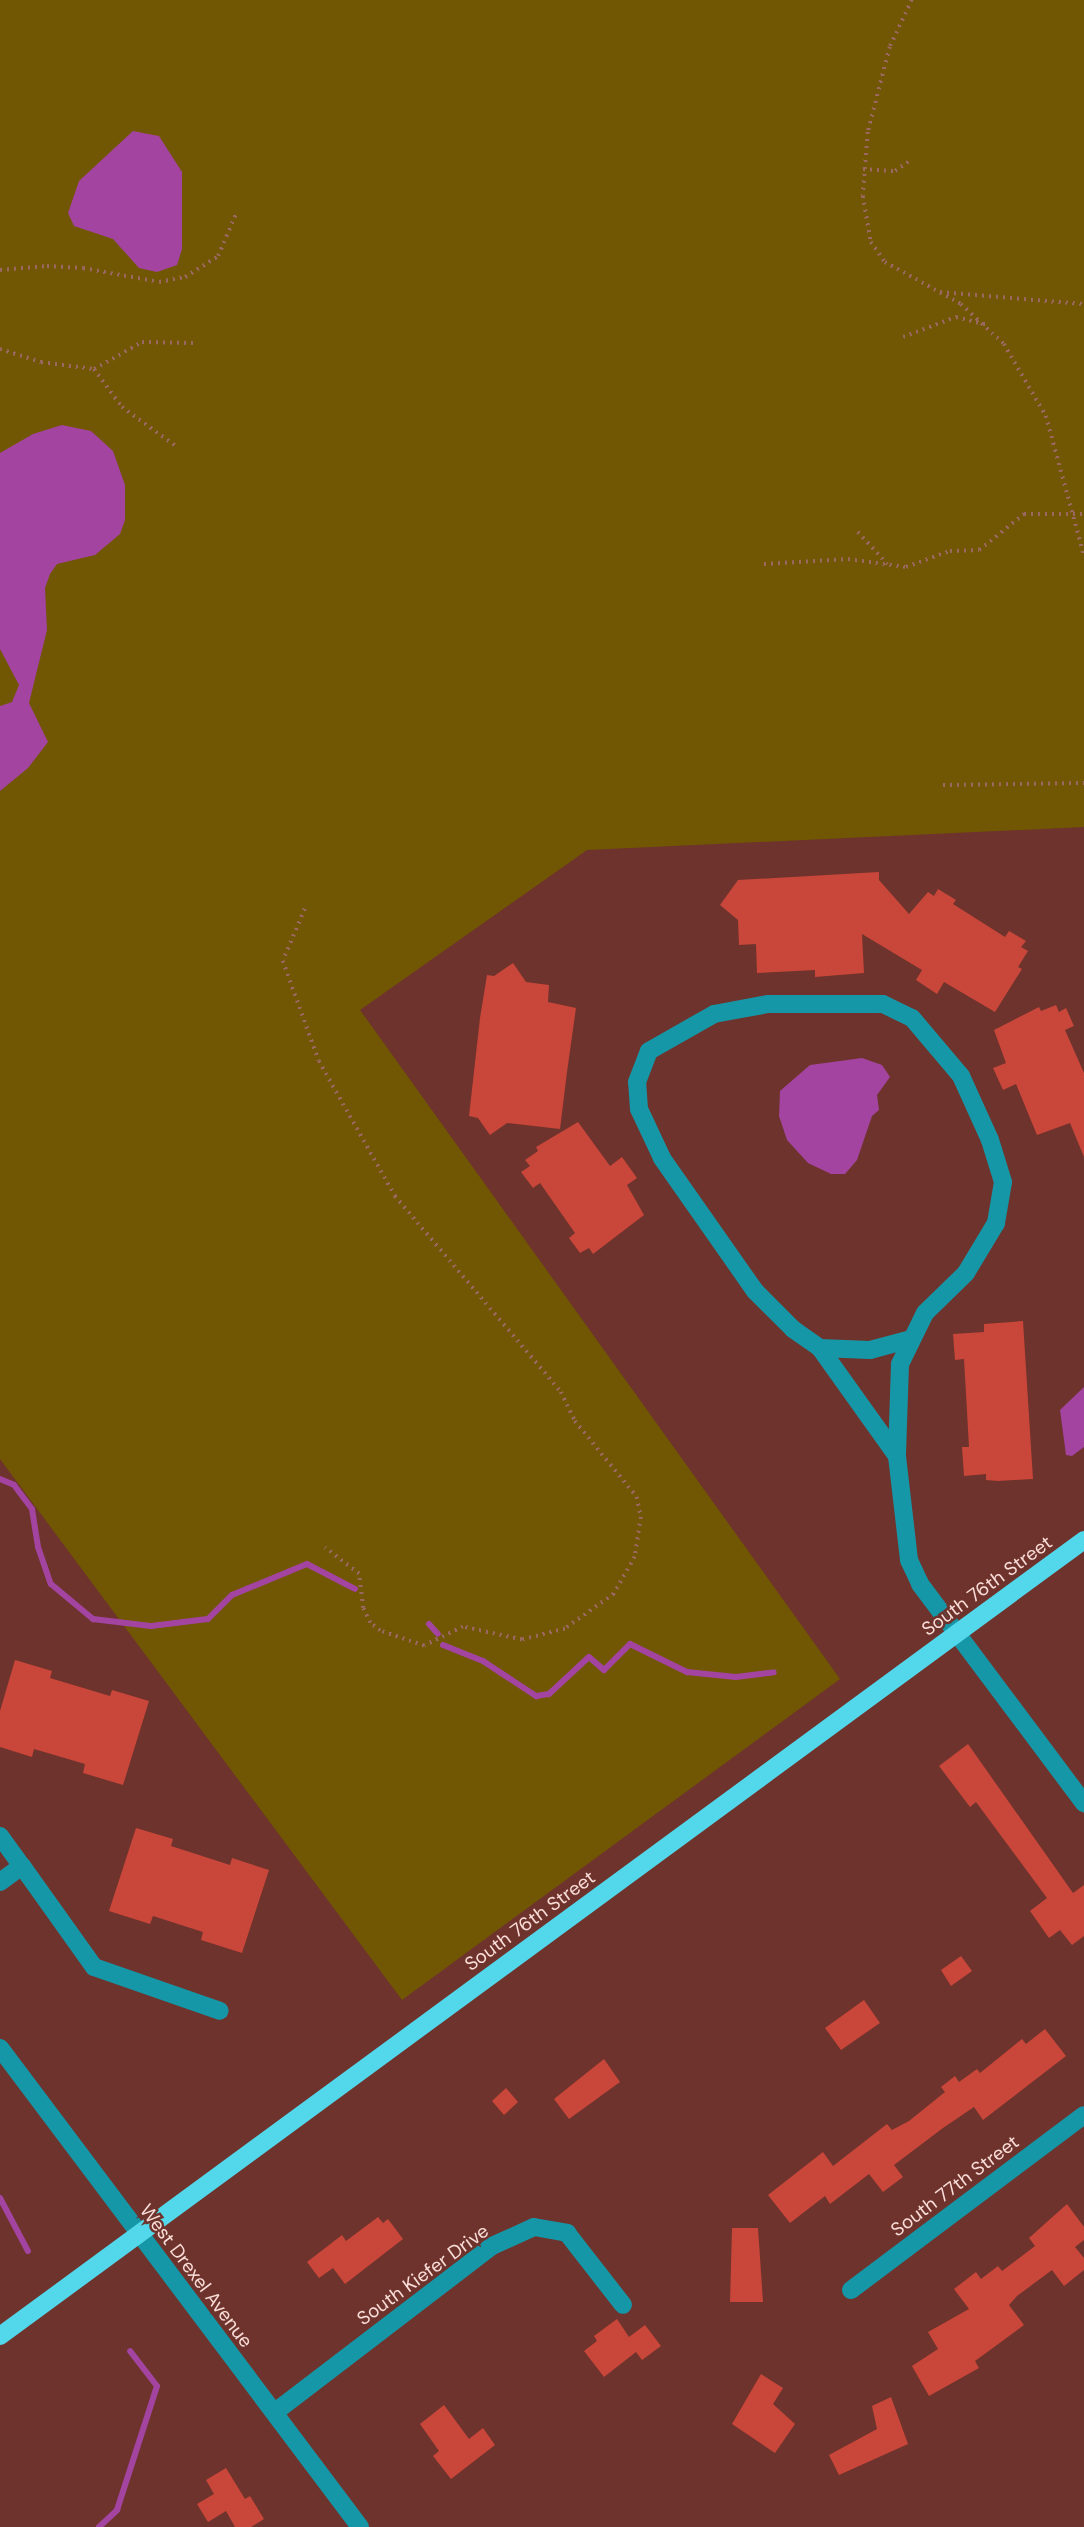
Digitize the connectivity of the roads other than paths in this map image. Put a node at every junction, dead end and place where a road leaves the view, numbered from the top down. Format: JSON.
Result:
{"nodes":[{"id":1,"x":908,"y":1340,"type":"junction"},
{"id":2,"x":820,"y":1348,"type":"junction"},
{"id":3,"x":897,"y":1456,"type":"junction"},
{"id":4,"x":1084,"y":1540,"type":"edge"},
{"id":5,"x":957,"y":1633,"type":"junction"},
{"id":6,"x":1084,"y":1803,"type":"edge"},
{"id":7,"x":0,"y":1836,"type":"edge"},
{"id":8,"x":22,"y":1866,"type":"junction"},
{"id":9,"x":0,"y":1882,"type":"edge"},
{"id":10,"x":220,"y":2011,"type":"dead end"},
{"id":11,"x":0,"y":2048,"type":"edge"},
{"id":12,"x":1084,"y":2115,"type":"edge"},
{"id":13,"x":138,"y":2236,"type":"junction"},
{"id":14,"x":851,"y":2290,"type":"dead end"},
{"id":15,"x":623,"y":2305,"type":"dead end"},
{"id":16,"x":0,"y":2336,"type":"edge"},
{"id":17,"x":275,"y":2412,"type":"junction"},
{"id":18,"x":360,"y":2527,"type":"edge"}],
"edges":[{"from":1,"to":2,"type":"street"},
{"from":1,"to":2,"type":"street"},
{"from":1,"to":3,"type":"street"},
{"from":2,"to":3,"type":"street"},
{"from":3,"to":5,"type":"street"},
{"from":4,"to":5,"type":"main road","name":"South 76th Street"},
{"from":5,"to":6,"type":"street"},
{"from":5,"to":13,"type":"main road","name":"South 76th Street"},
{"from":7,"to":8,"type":"street"},
{"from":8,"to":9,"type":"street"},
{"from":8,"to":10,"type":"street"},
{"from":11,"to":13,"type":"street","name":"West Drexel Avenue"},
{"from":12,"to":14,"type":"street","name":"South 77th Street"},
{"from":13,"to":16,"type":"main road","name":"South 76th Street"},
{"from":13,"to":17,"type":"street","name":"West Drexel Avenue"},
{"from":15,"to":17,"type":"street","name":"South Kiefer Drive"},
{"from":17,"to":18,"type":"street","name":"West Drexel Avenue"}]}
